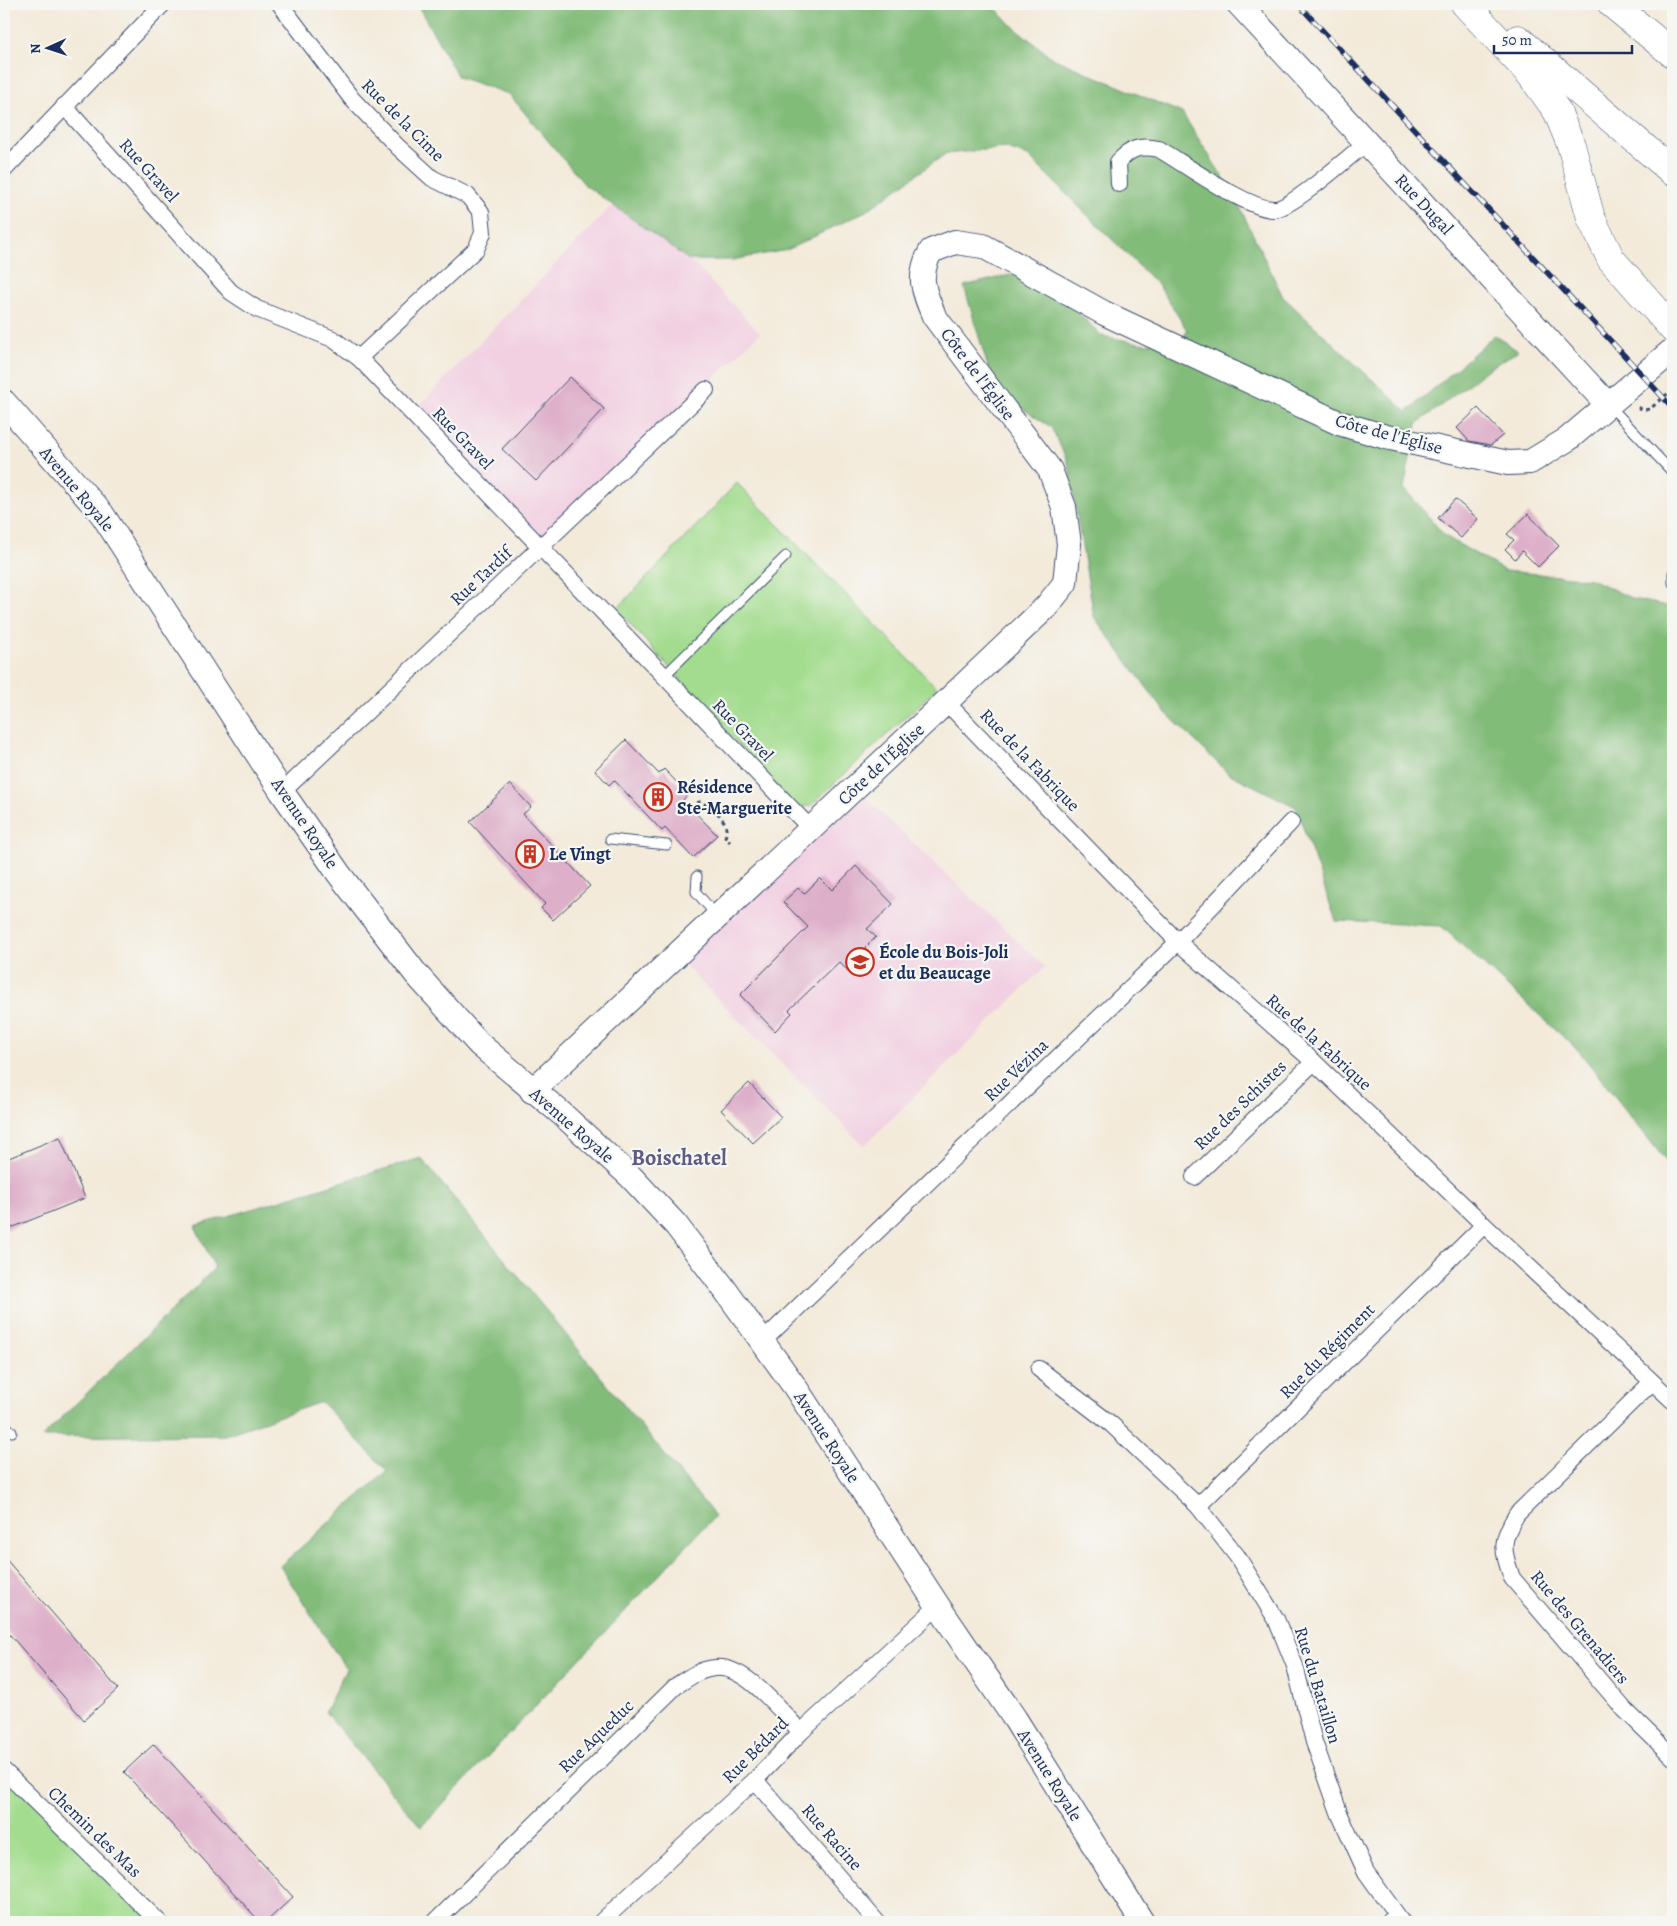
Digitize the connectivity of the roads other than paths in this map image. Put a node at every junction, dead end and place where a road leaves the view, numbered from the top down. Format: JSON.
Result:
{"nodes":[{"id":1,"x":163,"y":4,"type":"edge"},
{"id":2,"x":280,"y":4,"type":"edge"},
{"id":3,"x":1239,"y":4,"type":"edge"},
{"id":4,"x":1465,"y":4,"type":"edge"},
{"id":5,"x":1477,"y":4,"type":"edge"},
{"id":6,"x":1612,"y":4,"type":"edge"},
{"id":7,"x":1669,"y":52,"type":"edge"},
{"id":8,"x":64,"y":106,"type":"junction"},
{"id":9,"x":1367,"y":142,"type":"junction"},
{"id":10,"x":4,"y":170,"type":"edge"},
{"id":11,"x":1673,"y":172,"type":"edge"},
{"id":12,"x":1120,"y":184,"type":"dead end"},
{"id":13,"x":1673,"y":329,"type":"edge"},
{"id":14,"x":1673,"y":350,"type":"edge"},
{"id":15,"x":359,"y":358,"type":"junction"},
{"id":16,"x":706,"y":390,"type":"dead end"},
{"id":17,"x":1616,"y":399,"type":"junction"},
{"id":18,"x":4,"y":402,"type":"edge"},
{"id":19,"x":1673,"y":473,"type":"edge"},
{"id":20,"x":540,"y":547,"type":"junction"},
{"id":21,"x":786,"y":556,"type":"dead end"},
{"id":22,"x":1673,"y":573,"type":"edge"},
{"id":23,"x":1673,"y":584,"type":"edge"},
{"id":24,"x":664,"y":676,"type":"junction"},
{"id":25,"x":946,"y":702,"type":"junction"},
{"id":26,"x":282,"y":792,"type":"junction"},
{"id":27,"x":1291,"y":822,"type":"dead end"},
{"id":28,"x":812,"y":829,"type":"junction"},
{"id":29,"x":610,"y":839,"type":"dead end"},
{"id":30,"x":667,"y":845,"type":"dead end"},
{"id":31,"x":697,"y":876,"type":"dead end"},
{"id":32,"x":718,"y":917,"type":"junction"},
{"id":33,"x":1178,"y":942,"type":"junction"},
{"id":34,"x":1314,"y":1062,"type":"junction"},
{"id":35,"x":532,"y":1091,"type":"junction"},
{"id":36,"x":1194,"y":1177,"type":"dead end"},
{"id":37,"x":1484,"y":1225,"type":"junction"},
{"id":38,"x":762,"y":1341,"type":"junction"},
{"id":39,"x":1039,"y":1369,"type":"dead end"},
{"id":40,"x":1652,"y":1382,"type":"junction"},
{"id":41,"x":1673,"y":1401,"type":"edge"},
{"id":42,"x":4,"y":1424,"type":"edge"},
{"id":43,"x":12,"y":1432,"type":"dead end"},
{"id":44,"x":1198,"y":1506,"type":"junction"},
{"id":45,"x":938,"y":1606,"type":"junction"},
{"id":46,"x":801,"y":1732,"type":"junction"},
{"id":47,"x":1673,"y":1757,"type":"edge"},
{"id":48,"x":4,"y":1771,"type":"edge"},
{"id":49,"x":755,"y":1780,"type":"junction"},
{"id":50,"x":1393,"y":1919,"type":"edge"},
{"id":51,"x":159,"y":1922,"type":"edge"},
{"id":52,"x":435,"y":1922,"type":"edge"},
{"id":53,"x":601,"y":1922,"type":"edge"},
{"id":54,"x":877,"y":1922,"type":"edge"},
{"id":55,"x":1142,"y":1922,"type":"edge"}],
"edges":[{"from":1,"to":8,"type":"street"},
{"from":2,"to":15,"type":"street","name":"Rue de la Cime"},
{"from":3,"to":9,"type":"street","name":"Rue Dugal"},
{"from":4,"to":13,"type":"highway"},
{"from":5,"to":11,"type":"highway"},
{"from":6,"to":7,"type":"highway"},
{"from":8,"to":10,"type":"street"},
{"from":8,"to":15,"type":"street","name":"Rue Gravel"},
{"from":9,"to":12,"type":"street"},
{"from":9,"to":17,"type":"street","name":"Rue Dugal"},
{"from":14,"to":17,"type":"street","name":"Côte de l'Église"},
{"from":15,"to":20,"type":"street","name":"Rue Gravel"},
{"from":16,"to":20,"type":"street","name":"Rue Tardif"},
{"from":17,"to":19,"type":"lane"},
{"from":17,"to":25,"type":"street","name":"Côte de l'Église"},
{"from":18,"to":26,"type":"street","name":"Avenue Royale"},
{"from":20,"to":24,"type":"street","name":"Rue Gravel"},
{"from":20,"to":26,"type":"street","name":"Rue Tardif"},
{"from":21,"to":24,"type":"lane"},
{"from":22,"to":23,"type":"lane"},
{"from":24,"to":28,"type":"street","name":"Rue Gravel"},
{"from":25,"to":28,"type":"street","name":"Côte de l'Église"},
{"from":25,"to":33,"type":"street","name":"Rue de la Fabrique"},
{"from":26,"to":35,"type":"street","name":"Avenue Royale"},
{"from":27,"to":33,"type":"street","name":"Rue Vézina"},
{"from":28,"to":32,"type":"street","name":"Côte de l'Église"},
{"from":29,"to":30,"type":"lane"},
{"from":31,"to":32,"type":"lane"},
{"from":32,"to":35,"type":"street","name":"Côte de l'Église"},
{"from":33,"to":34,"type":"street","name":"Rue de la Fabrique"},
{"from":33,"to":38,"type":"street","name":"Rue Vézina"},
{"from":34,"to":36,"type":"street","name":"Rue des Schistes"},
{"from":34,"to":37,"type":"street","name":"Rue de la Fabrique"},
{"from":35,"to":38,"type":"street","name":"Avenue Royale"},
{"from":37,"to":40,"type":"street","name":"Rue de la Fabrique"},
{"from":37,"to":44,"type":"street","name":"Rue du Régiment"},
{"from":38,"to":45,"type":"street","name":"Avenue Royale"},
{"from":39,"to":44,"type":"street","name":"Rue du Bataillon"},
{"from":40,"to":41,"type":"street","name":"Rue de la Fabrique"},
{"from":40,"to":47,"type":"street","name":"Rue des Grenadiers"},
{"from":42,"to":43,"type":"lane"},
{"from":44,"to":50,"type":"street","name":"Rue du Bataillon"},
{"from":45,"to":46,"type":"street","name":"Rue Bédard"},
{"from":45,"to":55,"type":"street","name":"Avenue Royale"},
{"from":46,"to":49,"type":"street","name":"Rue Bédard"},
{"from":46,"to":52,"type":"street","name":"Rue Aqueduc"},
{"from":48,"to":51,"type":"street","name":"Chemin des Mas"},
{"from":49,"to":53,"type":"street","name":"Rue Bédard"},
{"from":49,"to":54,"type":"street","name":"Rue Racine"}]}
